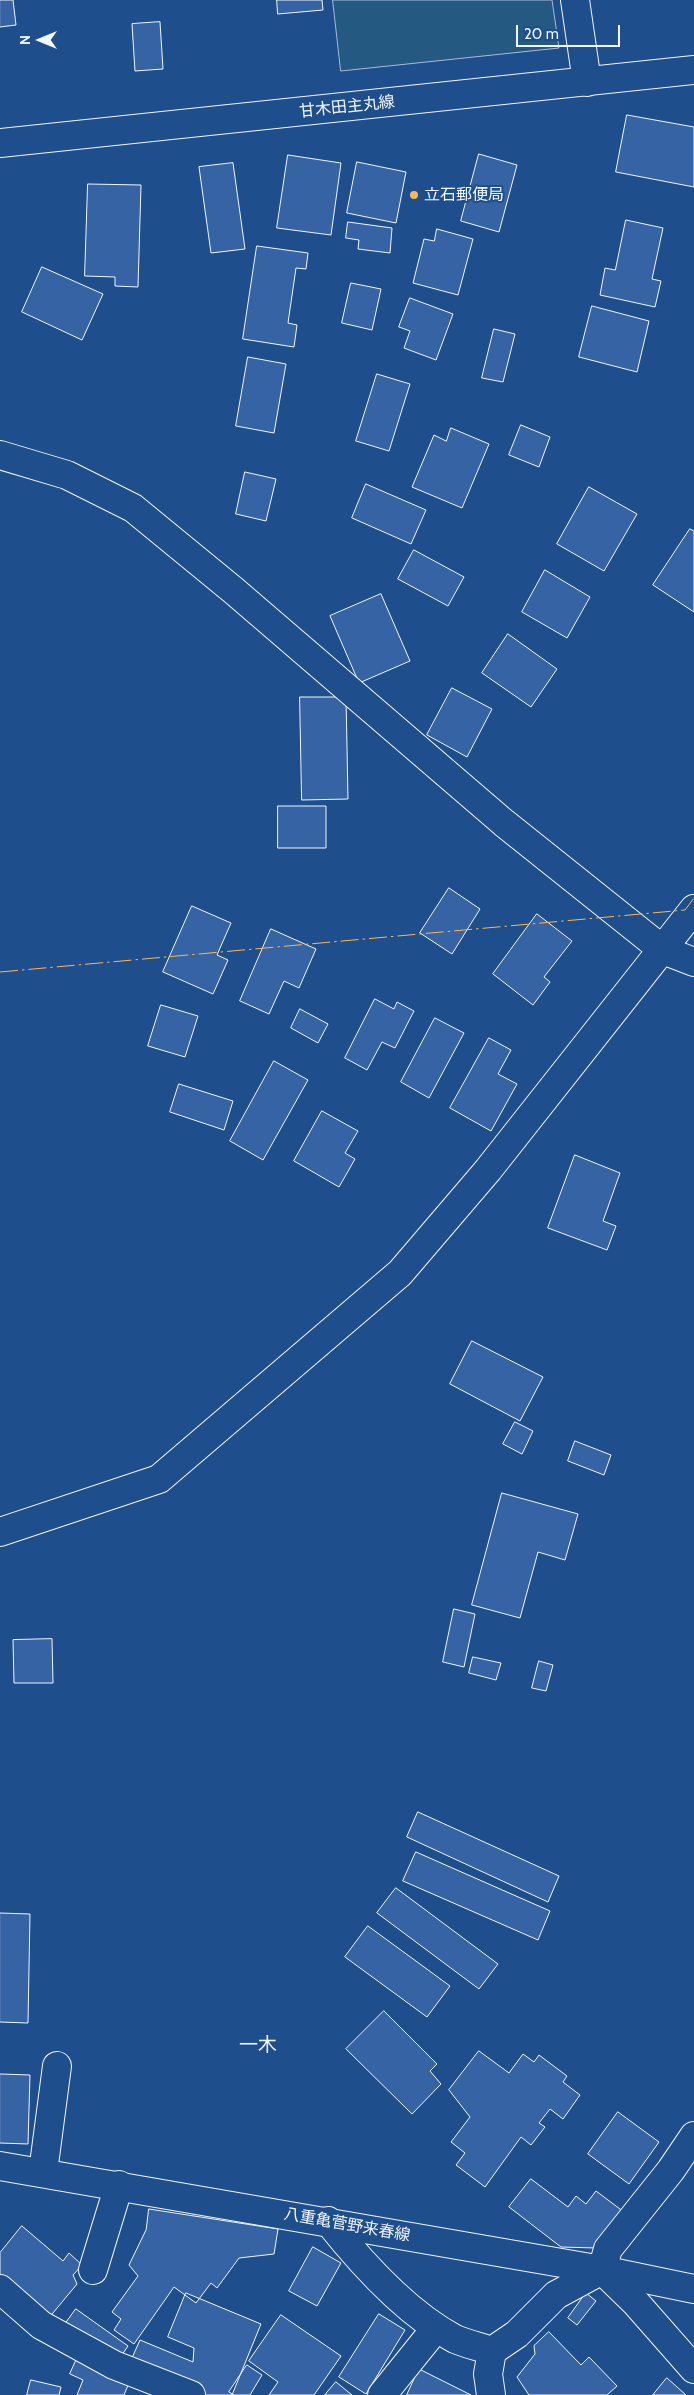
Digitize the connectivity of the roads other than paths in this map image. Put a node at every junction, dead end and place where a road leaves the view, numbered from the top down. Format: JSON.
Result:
{"nodes":[{"id":1,"x":575,"y":0,"type":"edge"},
{"id":2,"x":694,"y":70,"type":"edge"},
{"id":3,"x":588,"y":82,"type":"junction"},
{"id":4,"x":0,"y":143,"type":"edge"},
{"id":5,"x":0,"y":455,"type":"edge"},
{"id":6,"x":694,"y":909,"type":"edge"},
{"id":7,"x":663,"y":950,"type":"junction"},
{"id":8,"x":694,"y":962,"type":"edge"},
{"id":9,"x":0,"y":1532,"type":"edge"},
{"id":10,"x":57,"y":2066,"type":"dead end"},
{"id":11,"x":694,"y":2136,"type":"edge"},
{"id":12,"x":0,"y":2166,"type":"edge"},
{"id":13,"x":43,"y":2172,"type":"junction"},
{"id":14,"x":119,"y":2185,"type":"junction"},
{"id":15,"x":328,"y":2222,"type":"junction"},
{"id":16,"x":93,"y":2270,"type":"dead end"},
{"id":17,"x":602,"y":2270,"type":"junction"},
{"id":18,"x":0,"y":2289,"type":"edge"},
{"id":19,"x":694,"y":2289,"type":"edge"},
{"id":20,"x":436,"y":2328,"type":"junction"},
{"id":21,"x":492,"y":2351,"type":"junction"},
{"id":22,"x":694,"y":2369,"type":"edge"},
{"id":23,"x":191,"y":2395,"type":"edge"},
{"id":24,"x":382,"y":2395,"type":"edge"},
{"id":25,"x":491,"y":2395,"type":"edge"}],
"edges":[{"from":1,"to":3,"type":"street"},
{"from":2,"to":3,"type":"street","name":"甘木田主丸線"},
{"from":3,"to":4,"type":"street","name":"甘木田主丸線"},
{"from":5,"to":7,"type":"street"},
{"from":6,"to":7,"type":"street"},
{"from":7,"to":8,"type":"street"},
{"from":7,"to":9,"type":"street"},
{"from":10,"to":13,"type":"street"},
{"from":11,"to":17,"type":"street"},
{"from":12,"to":13,"type":"street","name":"八重亀菅野来春線"},
{"from":13,"to":14,"type":"street","name":"八重亀菅野来春線"},
{"from":14,"to":15,"type":"street","name":"八重亀菅野来春線"},
{"from":14,"to":16,"type":"street"},
{"from":15,"to":17,"type":"street","name":"八重亀菅野来春線"},
{"from":15,"to":20,"type":"street"},
{"from":17,"to":19,"type":"street","name":"八重亀菅野来春線"},
{"from":17,"to":21,"type":"street"},
{"from":17,"to":22,"type":"street"},
{"from":18,"to":23,"type":"street"},
{"from":20,"to":21,"type":"street"},
{"from":20,"to":24,"type":"street"},
{"from":21,"to":25,"type":"street"}]}
